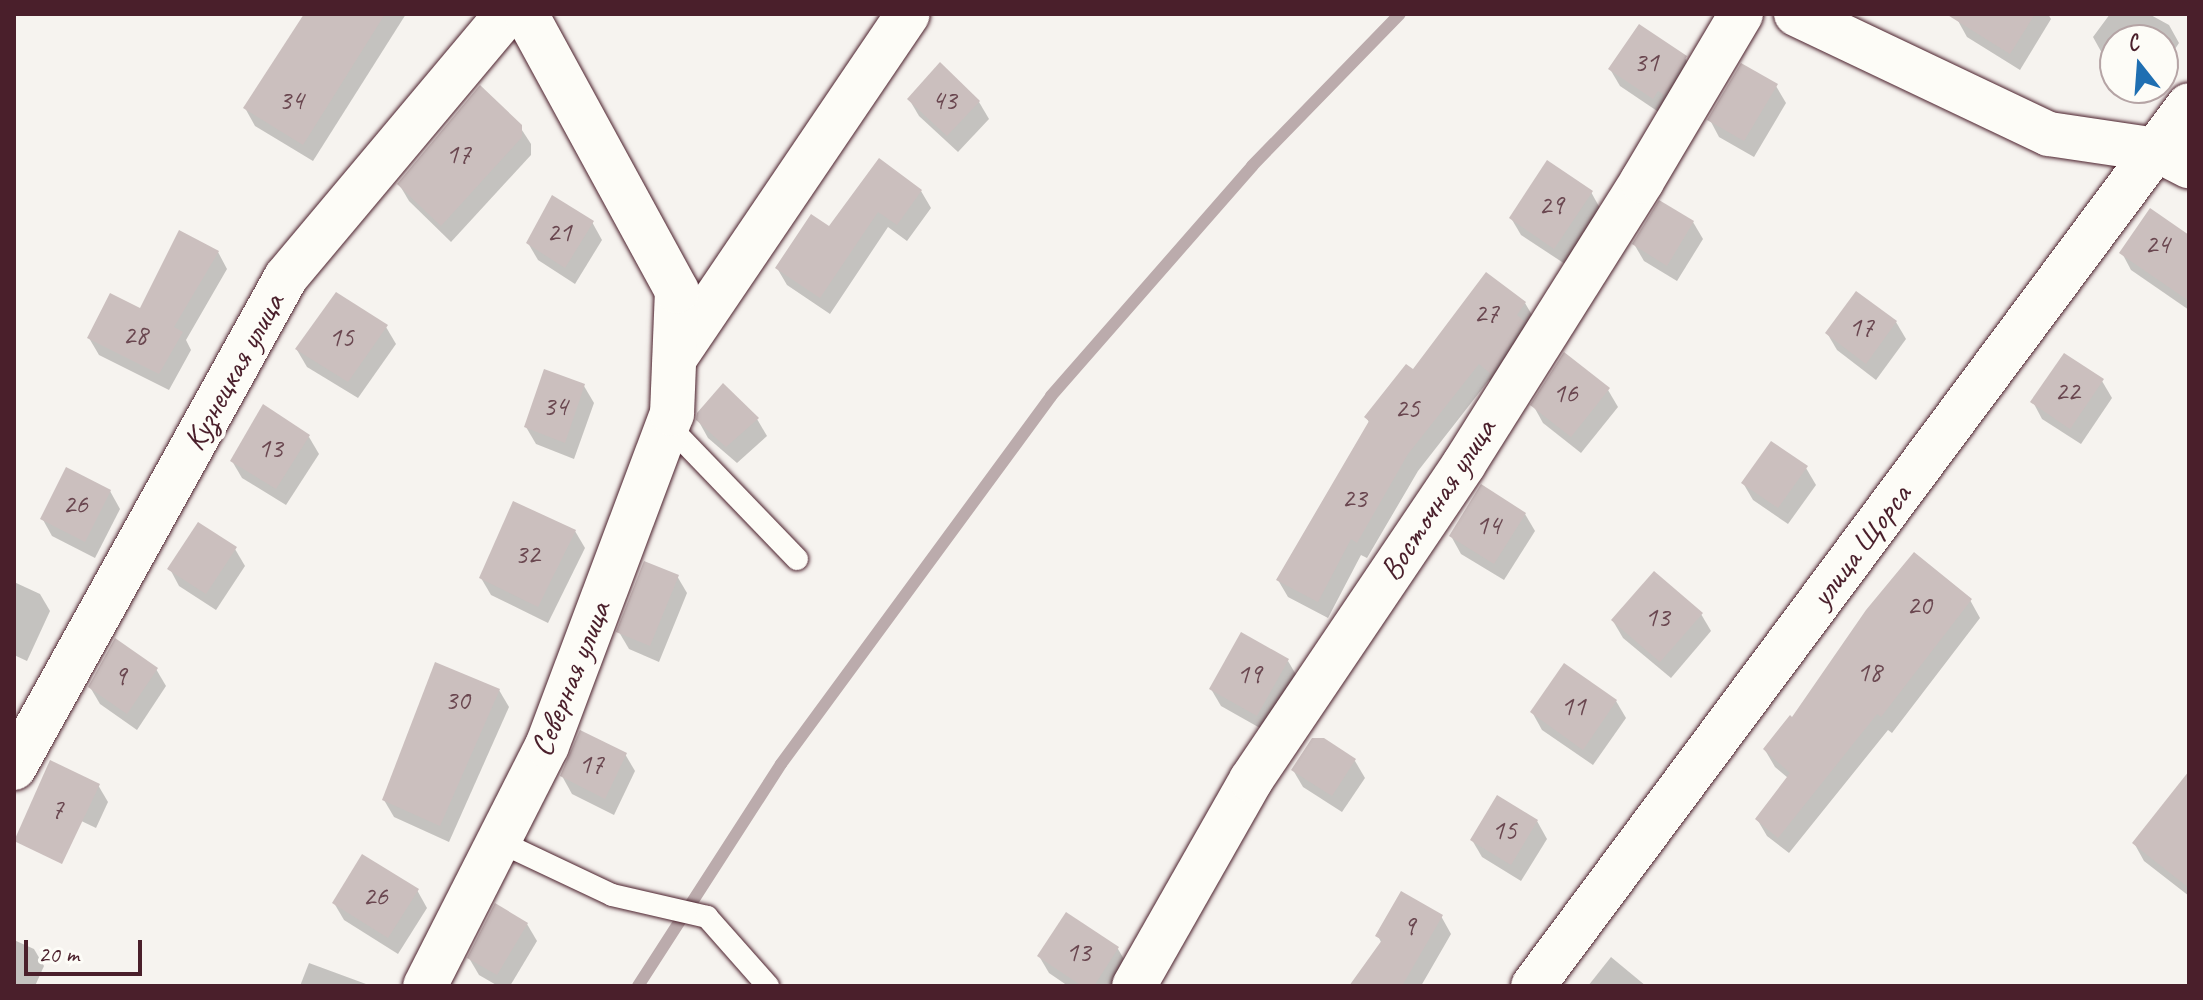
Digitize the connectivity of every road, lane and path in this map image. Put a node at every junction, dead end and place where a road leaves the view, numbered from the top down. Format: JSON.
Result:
{"nodes":[{"id":1,"x":507,"y":14,"type":"edge"},
{"id":2,"x":526,"y":14,"type":"edge"},
{"id":3,"x":908,"y":14,"type":"edge"},
{"id":4,"x":1741,"y":14,"type":"edge"},
{"id":5,"x":1796,"y":14,"type":"edge"},
{"id":6,"x":2189,"y":105,"type":"edge"},
{"id":7,"x":2173,"y":158,"type":"edge"},
{"id":8,"x":675,"y":358,"type":"junction"},
{"id":9,"x":668,"y":425,"type":"junction"},
{"id":10,"x":797,"y":559,"type":"dead end"},
{"id":11,"x":14,"y":768,"type":"edge"},
{"id":12,"x":498,"y":841,"type":"junction"},
{"id":13,"x":425,"y":986,"type":"edge"},
{"id":14,"x":768,"y":986,"type":"edge"},
{"id":15,"x":1134,"y":986,"type":"edge"},
{"id":16,"x":1533,"y":986,"type":"edge"}],
"edges":[{"from":1,"to":11,"type":"street","name":"Кузнецкая улица"},
{"from":2,"to":8,"type":"street","name":"Северная улица"},
{"from":3,"to":8,"type":"street"},
{"from":4,"to":15,"type":"street","name":"Восточная улица"},
{"from":5,"to":7,"type":"street"},
{"from":6,"to":7,"type":"street","name":"улица Щорса"},
{"from":7,"to":16,"type":"street","name":"улица Щорса"},
{"from":8,"to":9,"type":"street","name":"Северная улица"},
{"from":9,"to":10,"type":"lane"},
{"from":9,"to":12,"type":"street","name":"Северная улица"},
{"from":12,"to":13,"type":"street","name":"Северная улица"},
{"from":12,"to":14,"type":"lane"}]}
